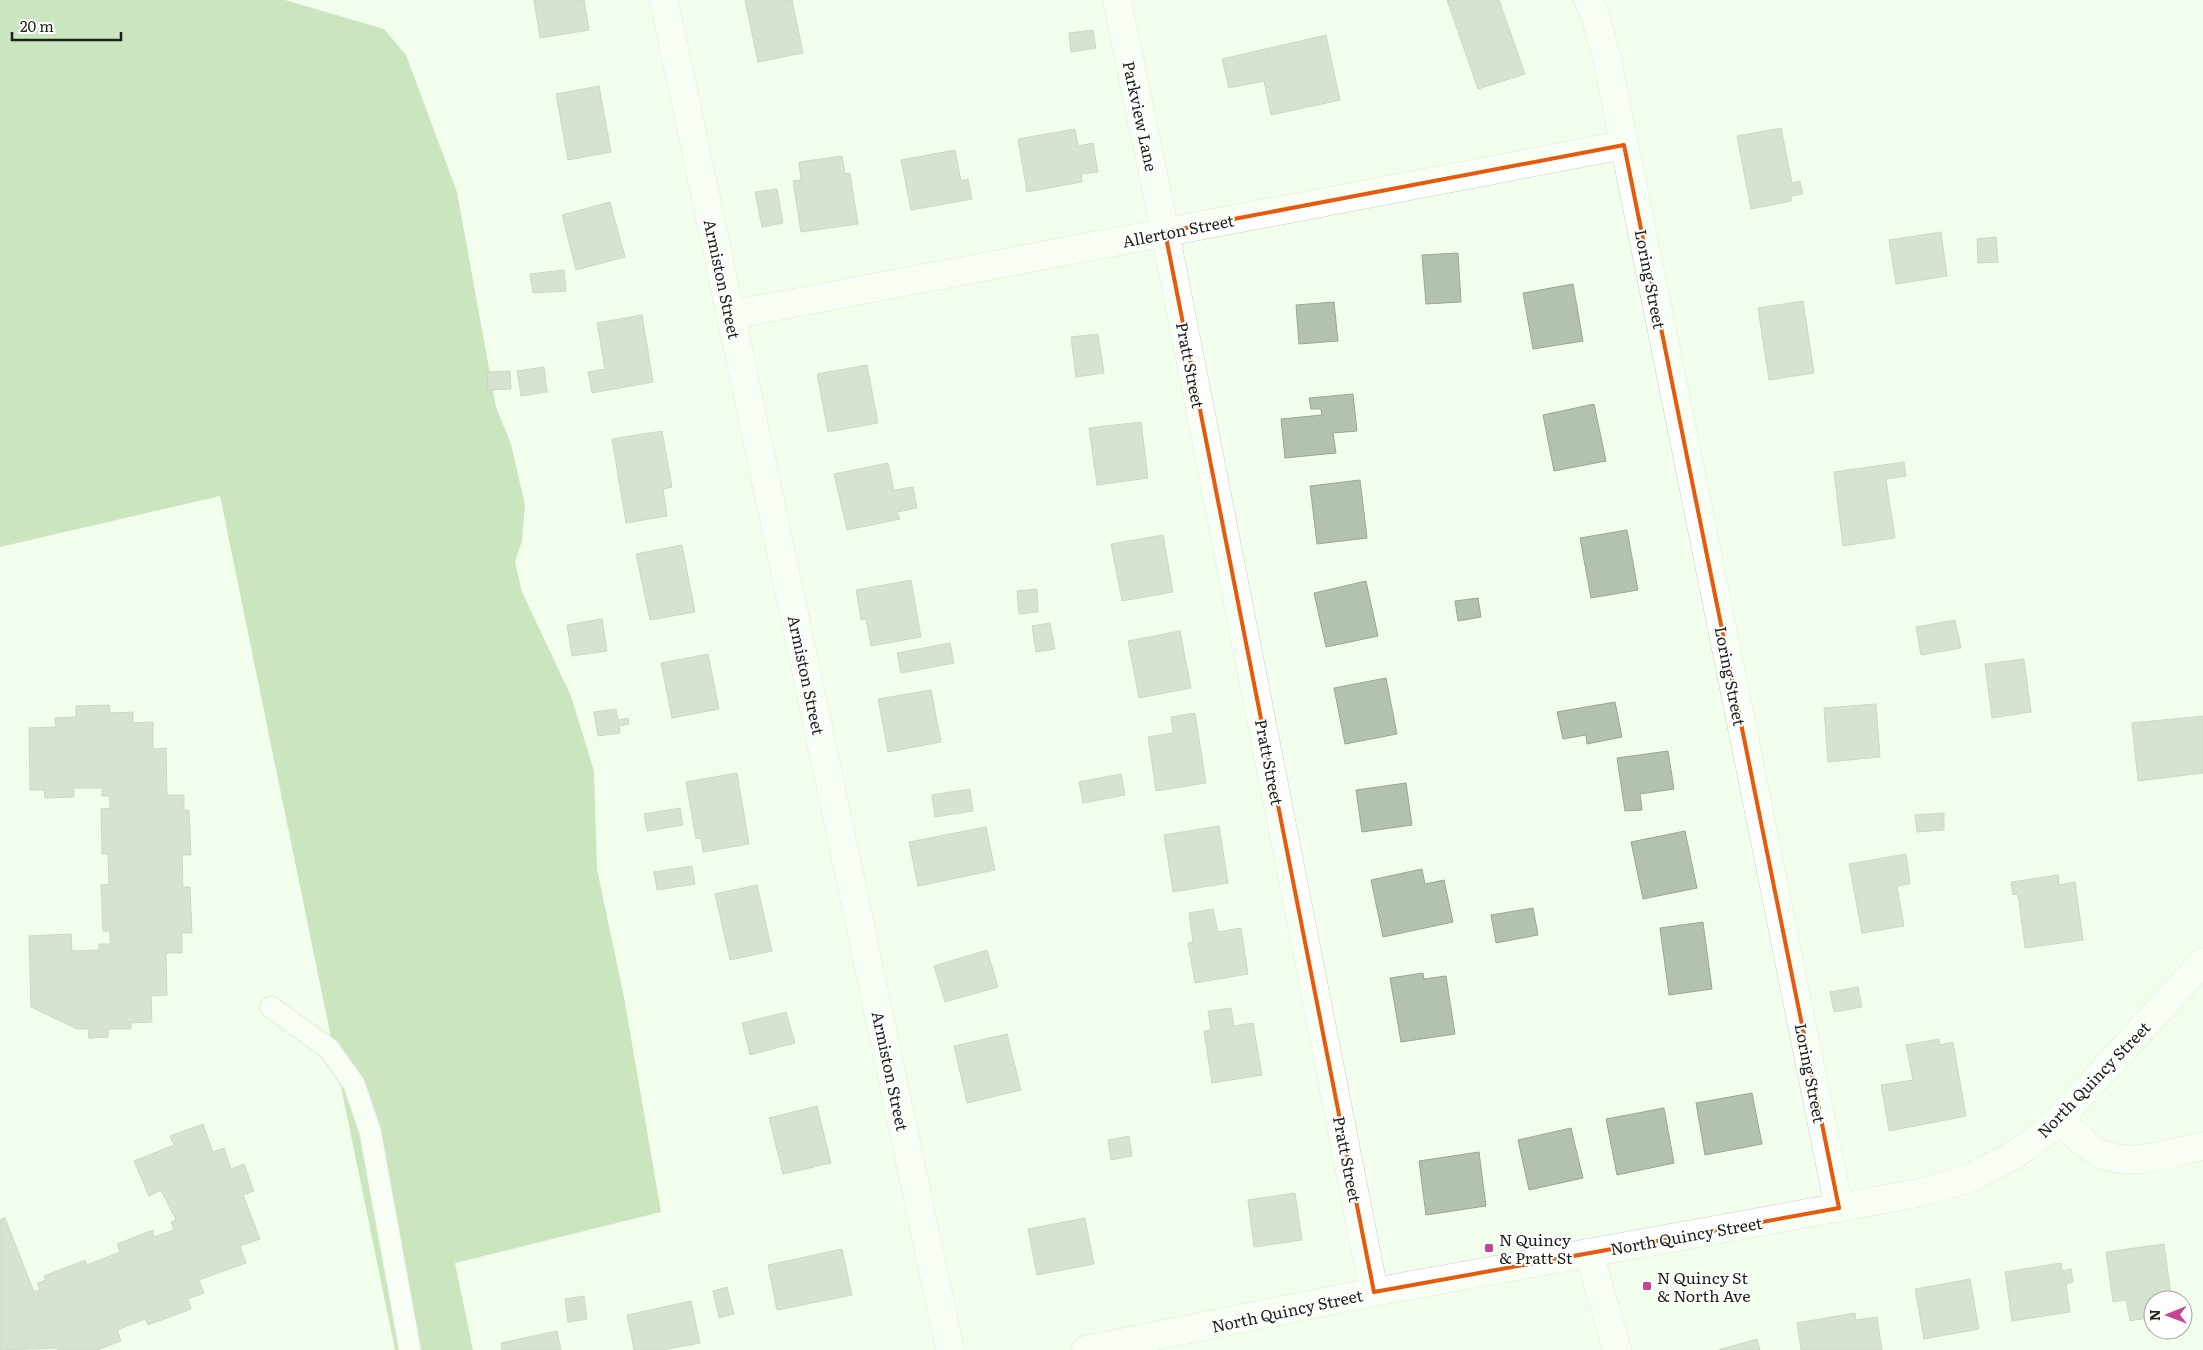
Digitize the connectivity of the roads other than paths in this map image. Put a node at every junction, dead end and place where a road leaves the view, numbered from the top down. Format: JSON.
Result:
{"nodes":[{"id":1,"x":664,"y":0,"type":"edge"},
{"id":2,"x":1118,"y":0,"type":"edge"},
{"id":3,"x":1588,"y":0,"type":"edge"},
{"id":4,"x":1624,"y":145,"type":"junction"},
{"id":5,"x":1165,"y":232,"type":"junction"},
{"id":6,"x":731,"y":315,"type":"junction"},
{"id":7,"x":2203,"y":962,"type":"edge"},
{"id":8,"x":271,"y":1008,"type":"dead end"},
{"id":9,"x":2060,"y":1119,"type":"junction"},
{"id":10,"x":2203,"y":1146,"type":"edge"},
{"id":11,"x":1838,"y":1208,"type":"junction"},
{"id":12,"x":1589,"y":1253,"type":"junction"},
{"id":13,"x":1374,"y":1292,"type":"junction"},
{"id":14,"x":1145,"y":1345,"type":"edge"},
{"id":15,"x":410,"y":1350,"type":"edge"},
{"id":16,"x":950,"y":1350,"type":"edge"},
{"id":17,"x":1086,"y":1350,"type":"edge"},
{"id":18,"x":1617,"y":1350,"type":"edge"}],
"edges":[{"from":1,"to":6,"type":"street","name":"Armiston Street"},
{"from":2,"to":5,"type":"street","name":"Parkview Lane"},
{"from":3,"to":4,"type":"street","name":"Loring Street"},
{"from":4,"to":5,"type":"street","name":"Allerton Street"},
{"from":4,"to":11,"type":"street","name":"Loring Street"},
{"from":5,"to":6,"type":"street","name":"Allerton Street"},
{"from":5,"to":13,"type":"street","name":"Pratt Street"},
{"from":6,"to":16,"type":"street","name":"Armiston Street"},
{"from":7,"to":9,"type":"street","name":"North Quincy Street"},
{"from":8,"to":15,"type":"lane"},
{"from":9,"to":10,"type":"street"},
{"from":9,"to":11,"type":"street","name":"North Quincy Street"},
{"from":11,"to":12,"type":"street","name":"North Quincy Street"},
{"from":12,"to":13,"type":"street","name":"North Quincy Street"},
{"from":12,"to":18,"type":"street"},
{"from":13,"to":14,"type":"street","name":"North Quincy Street"},
{"from":14,"to":17,"type":"street","name":"North Quincy Street"}]}
